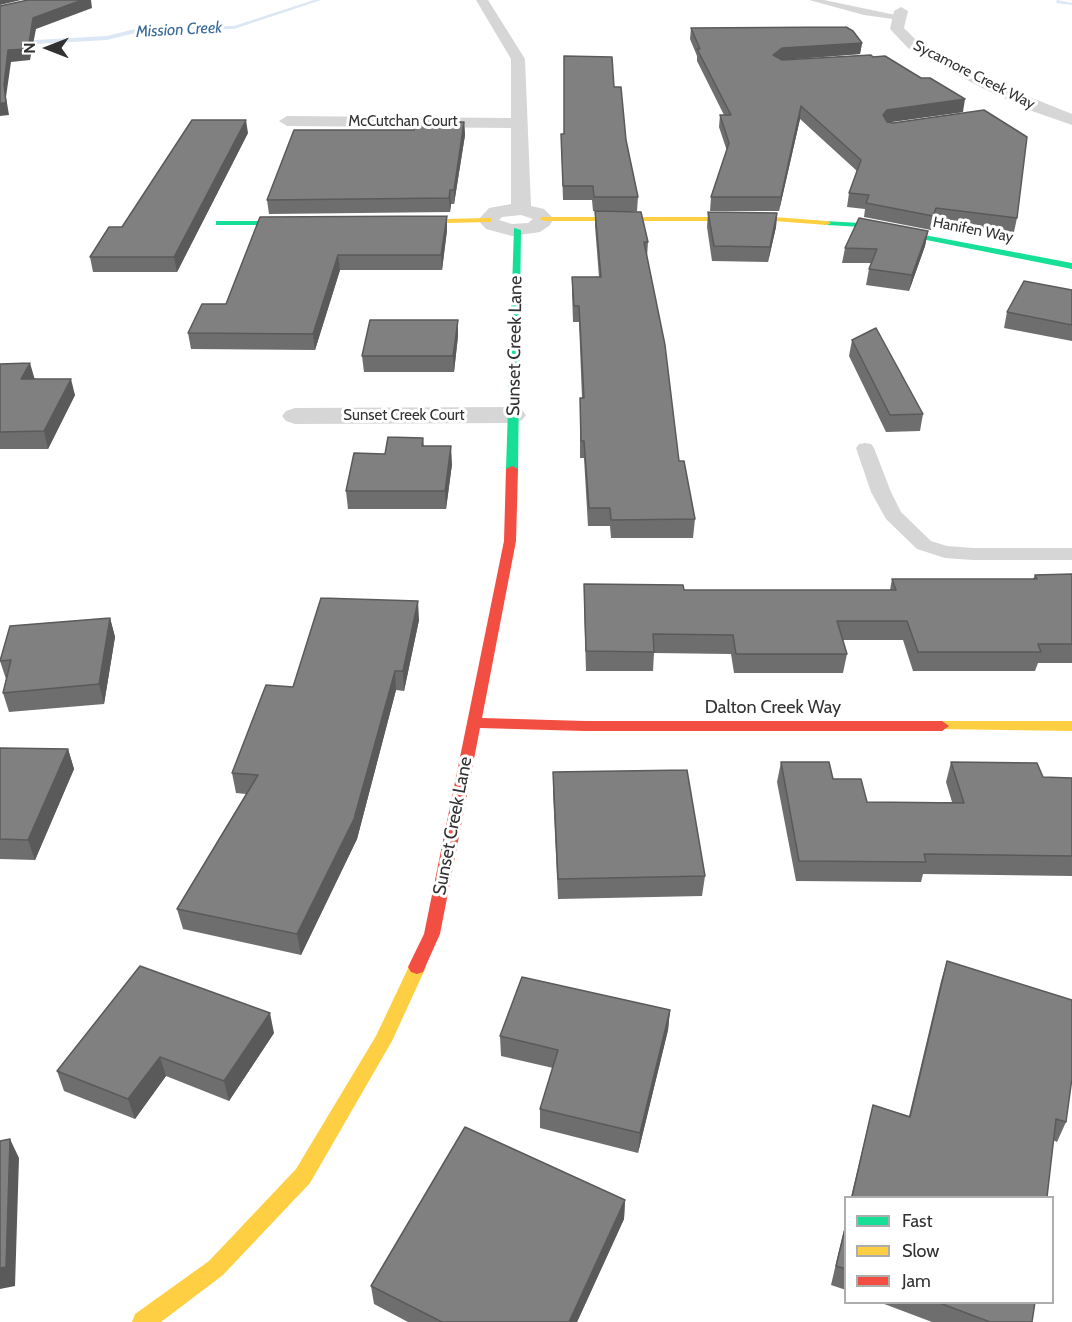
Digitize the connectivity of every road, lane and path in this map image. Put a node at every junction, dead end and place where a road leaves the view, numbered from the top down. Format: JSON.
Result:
{"nodes":[{"id":1,"x":482,"y":0,"type":"edge"},
{"id":2,"x":813,"y":0,"type":"edge"},
{"id":3,"x":900,"y":14,"type":"joint"},
{"id":4,"x":931,"y":56,"type":"junction"},
{"id":5,"x":908,"y":57,"type":"dead end"},
{"id":6,"x":1038,"y":108,"type":"junction"},
{"id":7,"x":1004,"y":113,"type":"dead end"},
{"id":8,"x":1072,"y":120,"type":"edge"},
{"id":9,"x":287,"y":121,"type":"dead end"},
{"id":10,"x":519,"y":123,"type":"junction"},
{"id":11,"x":521,"y":209,"type":"junction"},
{"id":12,"x":544,"y":219,"type":"junction"},
{"id":13,"x":488,"y":220,"type":"junction"},
{"id":14,"x":394,"y":222,"type":"edge"},
{"id":15,"x":219,"y":223,"type":"dead end"},
{"id":16,"x":312,"y":223,"type":"edge"},
{"id":17,"x":517,"y":230,"type":"junction"},
{"id":18,"x":1072,"y":266,"type":"edge"},
{"id":19,"x":513,"y":415,"type":"junction"},
{"id":20,"x":295,"y":416,"type":"dead end"},
{"id":21,"x":865,"y":448,"type":"dead end"},
{"id":22,"x":1072,"y":554,"type":"edge"},
{"id":23,"x":474,"y":723,"type":"junction"},
{"id":24,"x":1072,"y":726,"type":"edge"},
{"id":25,"x":143,"y":1322,"type":"edge"}],
"edges":[{"from":1,"to":10,"type":"street"},
{"from":2,"to":3,"type":"lane"},
{"from":3,"to":4,"type":"street","name":"Sycamore Creek Way"},
{"from":4,"to":5,"type":"street"},
{"from":4,"to":6,"type":"street","name":"Sycamore Creek Way"},
{"from":6,"to":7,"type":"street"},
{"from":6,"to":8,"type":"street","name":"Sycamore Creek Way"},
{"from":9,"to":10,"type":"street","name":"McCutchan Court"},
{"from":10,"to":11,"type":"street"},
{"from":11,"to":12,"type":"street"},
{"from":11,"to":13,"type":"street"},
{"from":12,"to":17,"type":"street"},
{"from":12,"to":18,"type":"street","name":"Hanifen Way"},
{"from":13,"to":14,"type":"street"},
{"from":13,"to":17,"type":"street"},
{"from":15,"to":16,"type":"street"},
{"from":17,"to":19,"type":"street","name":"Sunset Creek Lane"},
{"from":19,"to":20,"type":"street","name":"Sunset Creek Court"},
{"from":19,"to":23,"type":"street","name":"Sunset Creek Lane"},
{"from":21,"to":22,"type":"lane"},
{"from":23,"to":24,"type":"street","name":"Dalton Creek Way"},
{"from":23,"to":25,"type":"street","name":"Sunset Creek Lane"}]}
